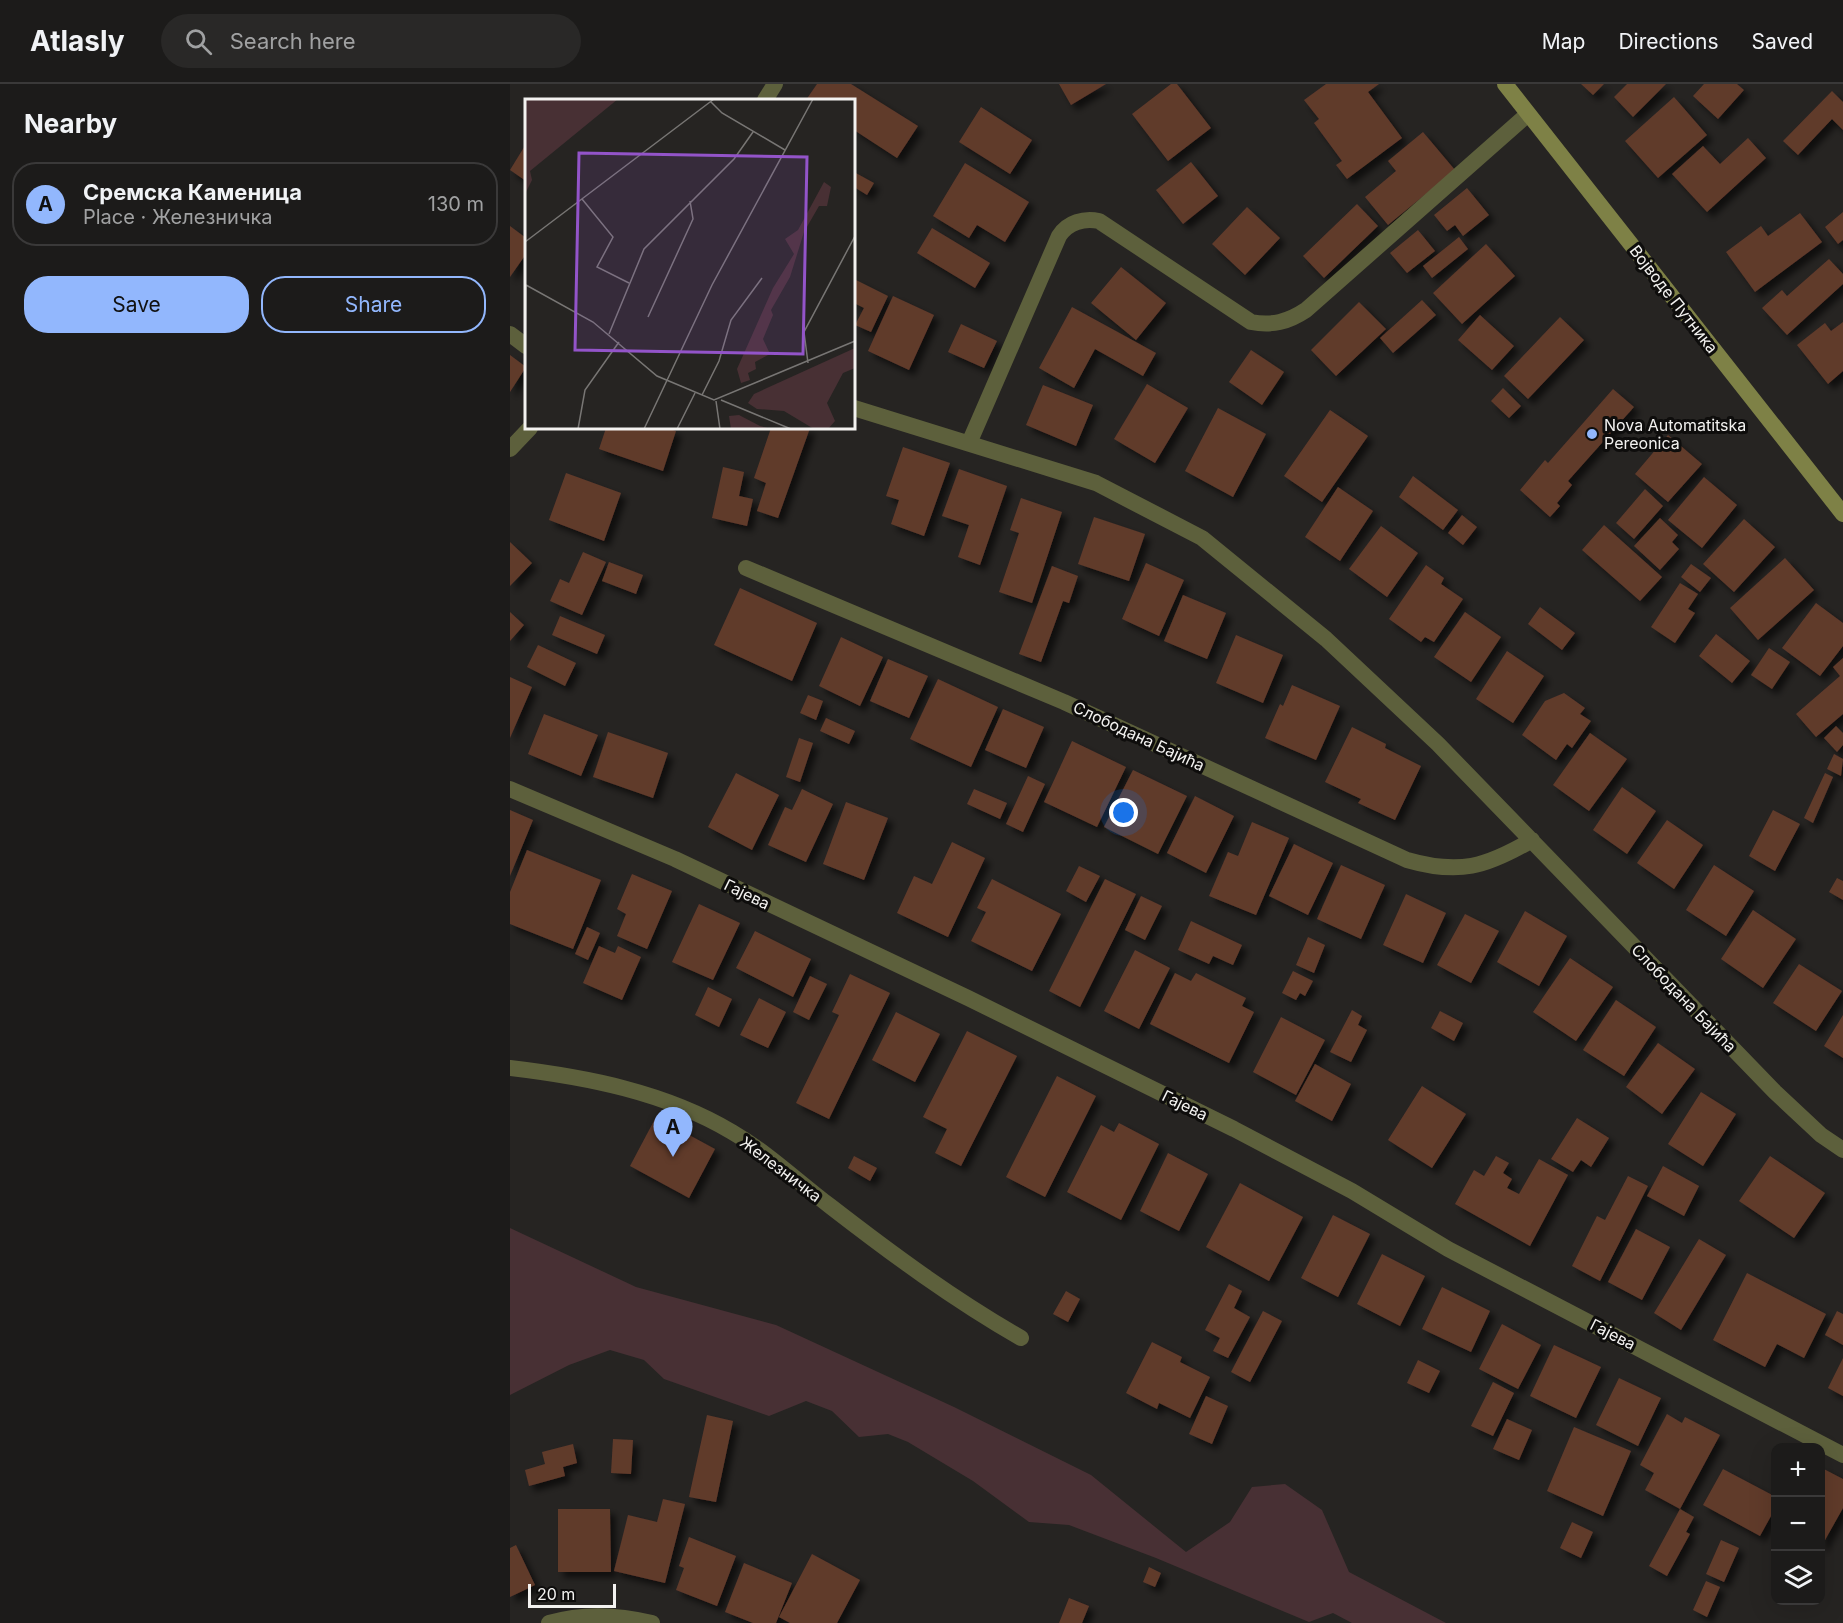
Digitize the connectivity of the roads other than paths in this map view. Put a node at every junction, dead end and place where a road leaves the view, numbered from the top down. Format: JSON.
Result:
{"nodes":[{"id":1,"x":775,"y":84,"type":"edge"},
{"id":2,"x":1505,"y":84,"type":"edge"},
{"id":3,"x":766,"y":99,"type":"edge"},
{"id":4,"x":1528,"y":114,"type":"junction"},
{"id":5,"x":510,"y":334,"type":"edge"},
{"id":6,"x":525,"y":345,"type":"edge"},
{"id":7,"x":855,"y":408,"type":"edge"},
{"id":8,"x":529,"y":429,"type":"edge"},
{"id":9,"x":970,"y":441,"type":"junction"},
{"id":10,"x":510,"y":449,"type":"edge"},
{"id":11,"x":1843,"y":514,"type":"edge"},
{"id":12,"x":746,"y":568,"type":"dead end"},
{"id":13,"x":510,"y":789,"type":"edge"},
{"id":14,"x":1532,"y":840,"type":"junction"},
{"id":15,"x":510,"y":1068,"type":"edge"},
{"id":16,"x":1843,"y":1150,"type":"edge"},
{"id":17,"x":1021,"y":1338,"type":"dead end"},
{"id":18,"x":1843,"y":1455,"type":"edge"},
{"id":19,"x":549,"y":1623,"type":"edge"},
{"id":20,"x":652,"y":1623,"type":"edge"}],
"edges":[{"from":1,"to":3,"type":"street"},
{"from":2,"to":4,"type":"main road","name":"Војводе Путника"},
{"from":4,"to":9,"type":"street"},
{"from":4,"to":11,"type":"main road","name":"Војводе Путника"},
{"from":5,"to":6,"type":"street"},
{"from":7,"to":9,"type":"street","name":"Слободана Бајића"},
{"from":8,"to":10,"type":"street"},
{"from":9,"to":14,"type":"street","name":"Слободана Бајића"},
{"from":12,"to":14,"type":"street","name":"Слободана Бајића"},
{"from":13,"to":18,"type":"street","name":"Гајева"},
{"from":14,"to":16,"type":"street","name":"Слободана Бајића"},
{"from":15,"to":17,"type":"street","name":"Железничка"},
{"from":19,"to":20,"type":"street"}]}
